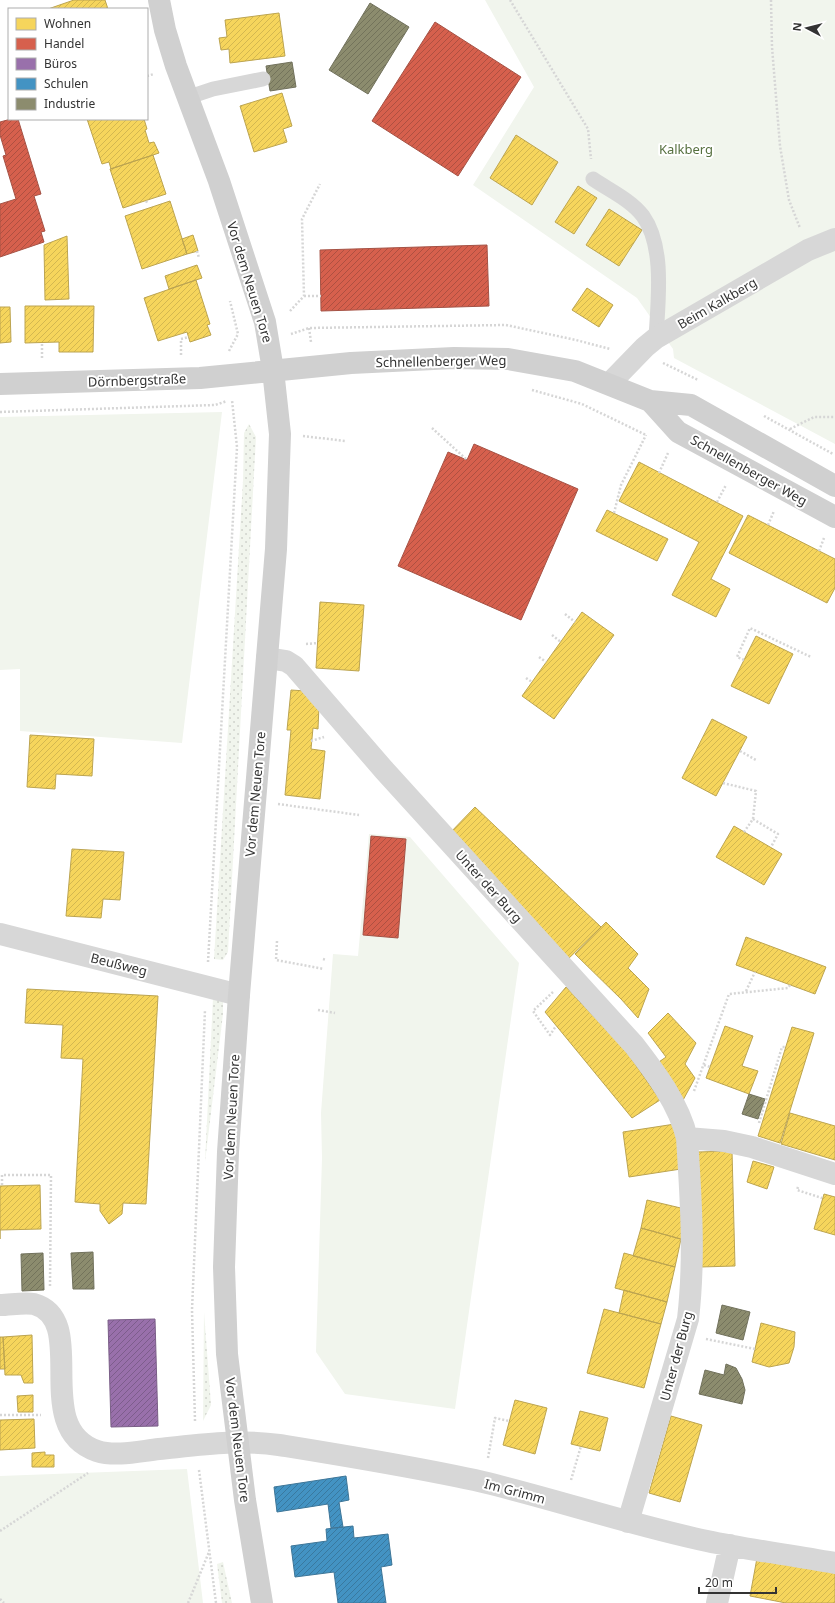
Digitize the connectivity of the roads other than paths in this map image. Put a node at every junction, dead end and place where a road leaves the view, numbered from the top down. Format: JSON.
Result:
{"nodes":[{"id":1,"x":159,"y":0,"type":"edge"},
{"id":2,"x":263,"y":79,"type":"dead end"},
{"id":3,"x":188,"y":97,"type":"junction"},
{"id":4,"x":594,"y":179,"type":"road end"},
{"id":5,"x":835,"y":238,"type":"edge"},
{"id":6,"x":656,"y":338,"type":"junction"},
{"id":7,"x":274,"y":370,"type":"junction"},
{"id":8,"x":610,"y":383,"type":"junction"},
{"id":9,"x":0,"y":384,"type":"edge"},
{"id":10,"x":650,"y":401,"type":"junction"},
{"id":11,"x":835,"y":486,"type":"edge"},
{"id":12,"x":830,"y":526,"type":"edge"},
{"id":13,"x":267,"y":658,"type":"junction"},
{"id":14,"x":0,"y":934,"type":"edge"},
{"id":15,"x":239,"y":995,"type":"junction"},
{"id":16,"x":686,"y":1138,"type":"junction"},
{"id":17,"x":835,"y":1174,"type":"edge"},
{"id":18,"x":0,"y":1305,"type":"edge"},
{"id":19,"x":237,"y":1442,"type":"junction"},
{"id":20,"x":628,"y":1522,"type":"junction"},
{"id":21,"x":730,"y":1545,"type":"junction"},
{"id":22,"x":835,"y":1563,"type":"edge"},
{"id":23,"x":262,"y":1603,"type":"edge"},
{"id":24,"x":717,"y":1603,"type":"edge"}],
"edges":[{"from":1,"to":3,"type":"main road","name":"Vor dem Neuen Tore"},
{"from":2,"to":3,"type":"lane"},
{"from":3,"to":7,"type":"main road","name":"Vor dem Neuen Tore"},
{"from":4,"to":6,"type":"lane"},
{"from":5,"to":6,"type":"street","name":"Beim Kalkberg"},
{"from":6,"to":8,"type":"street","name":"Beim Kalkberg"},
{"from":7,"to":8,"type":"main road","name":"Schnellenberger Weg"},
{"from":7,"to":9,"type":"main road","name":"Dörnbergstraße"},
{"from":7,"to":13,"type":"main road","name":"Vor dem Neuen Tore"},
{"from":8,"to":10,"type":"main road","name":"Schnellenberger Weg"},
{"from":10,"to":11,"type":"main road","name":"Schnellenberger Weg"},
{"from":10,"to":12,"type":"main road","name":"Schnellenberger Weg"},
{"from":13,"to":15,"type":"main road","name":"Vor dem Neuen Tore"},
{"from":13,"to":16,"type":"street","name":"Unter der Burg"},
{"from":14,"to":15,"type":"street","name":"Beußweg"},
{"from":15,"to":19,"type":"main road","name":"Vor dem Neuen Tore"},
{"from":16,"to":17,"type":"street"},
{"from":16,"to":20,"type":"street","name":"Unter der Burg"},
{"from":18,"to":19,"type":"street","name":"Im Grimm"},
{"from":19,"to":20,"type":"street","name":"Im Grimm"},
{"from":19,"to":23,"type":"main road","name":"Vor dem Neuen Tore"},
{"from":20,"to":21,"type":"street","name":"Im Grimm"},
{"from":21,"to":22,"type":"street","name":"Im Grimm"},
{"from":21,"to":24,"type":"street"}]}
